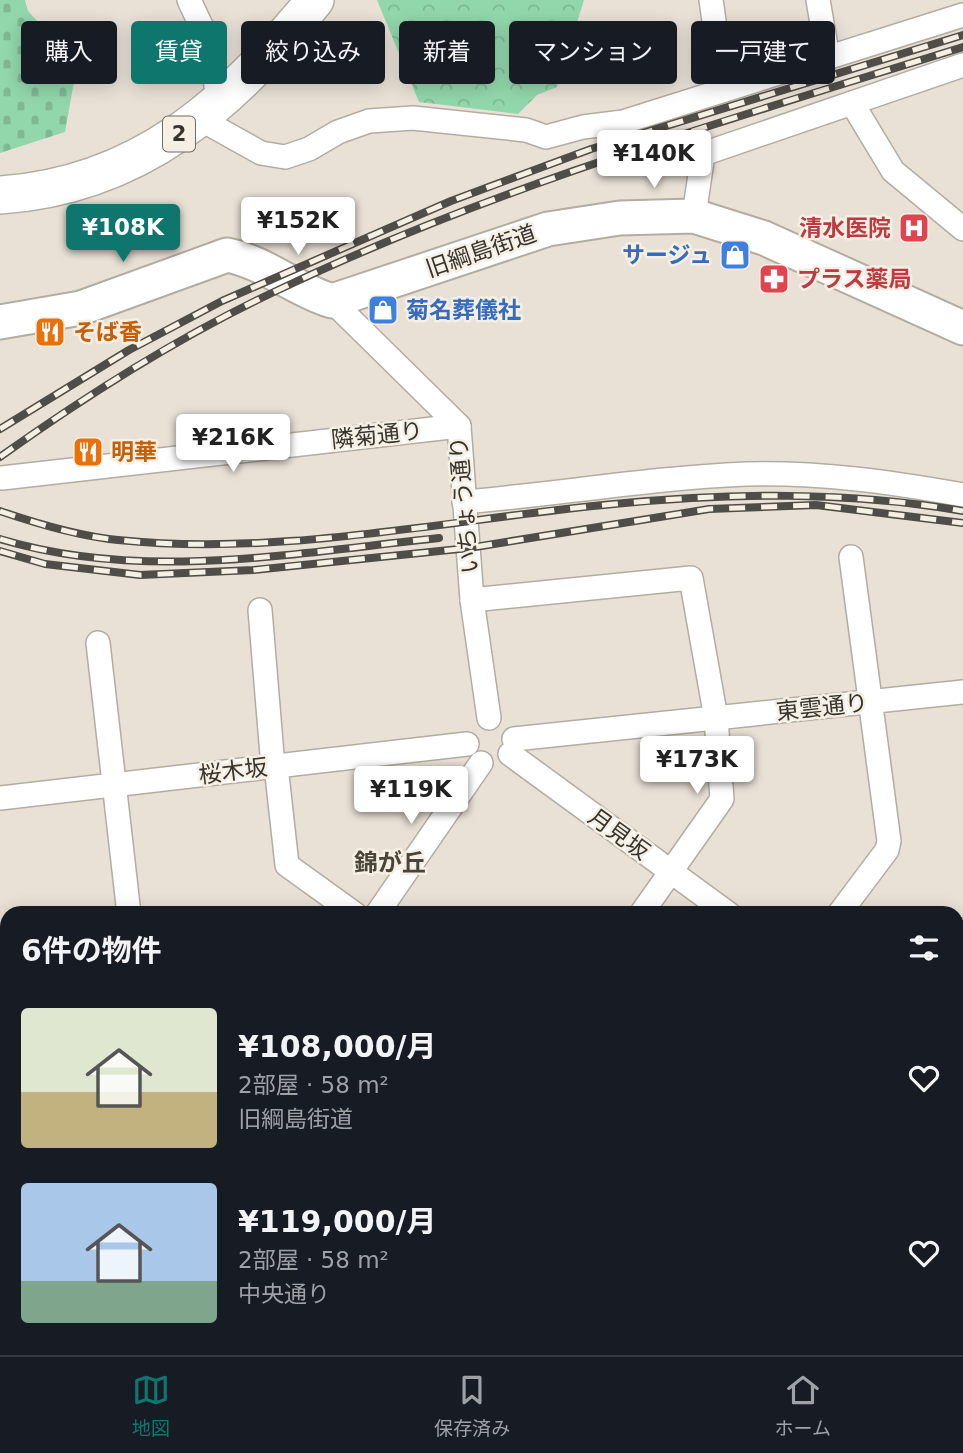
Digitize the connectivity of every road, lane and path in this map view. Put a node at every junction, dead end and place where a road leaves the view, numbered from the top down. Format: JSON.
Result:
{"nodes":[{"id":1,"x":189,"y":0,"type":"edge"},
{"id":2,"x":316,"y":0,"type":"edge"},
{"id":3,"x":711,"y":0,"type":"edge"},
{"id":4,"x":963,"y":15,"type":"edge"},
{"id":5,"x":835,"y":56,"type":"edge"},
{"id":6,"x":963,"y":65,"type":"edge"},
{"id":7,"x":744,"y":84,"type":"edge"},
{"id":8,"x":724,"y":90,"type":"junction"},
{"id":9,"x":852,"y":103,"type":"junction"},
{"id":10,"x":213,"y":108,"type":"junction"},
{"id":11,"x":0,"y":195,"type":"edge"},
{"id":12,"x":694,"y":216,"type":"junction"},
{"id":13,"x":963,"y":229,"type":"edge"},
{"id":14,"x":332,"y":301,"type":"junction"},
{"id":15,"x":0,"y":322,"type":"edge"},
{"id":16,"x":963,"y":328,"type":"edge"},
{"id":17,"x":459,"y":426,"type":"junction"},
{"id":18,"x":2,"y":478,"type":"dead end"},
{"id":19,"x":963,"y":495,"type":"edge"},
{"id":20,"x":464,"y":502,"type":"junction"},
{"id":21,"x":851,"y":557,"type":"dead end"},
{"id":22,"x":472,"y":600,"type":"junction"},
{"id":23,"x":260,"y":610,"type":"dead end"},
{"id":24,"x":98,"y":643,"type":"dead end"},
{"id":25,"x":963,"y":692,"type":"edge"},
{"id":26,"x":869,"y":702,"type":"junction"},
{"id":27,"x":489,"y":718,"type":"junction"},
{"id":28,"x":716,"y":718,"type":"junction"},
{"id":29,"x":467,"y":744,"type":"junction"},
{"id":30,"x":512,"y":746,"type":"junction"},
{"id":31,"x":481,"y":763,"type":"junction"},
{"id":32,"x":274,"y":766,"type":"junction"},
{"id":33,"x":116,"y":785,"type":"junction"},
{"id":34,"x":0,"y":798,"type":"edge"},
{"id":35,"x":671,"y":873,"type":"junction"},
{"id":36,"x":128,"y":906,"type":"edge"},
{"id":37,"x":344,"y":906,"type":"edge"},
{"id":38,"x":383,"y":906,"type":"edge"},
{"id":39,"x":647,"y":906,"type":"edge"},
{"id":40,"x":718,"y":906,"type":"edge"},
{"id":41,"x":845,"y":906,"type":"edge"}],
"edges":[{"from":1,"to":10,"type":"street"},
{"from":2,"to":10,"type":"main road","number":"2"},
{"from":3,"to":8,"type":"street"},
{"from":4,"to":5,"type":"street"},
{"from":6,"to":9,"type":"street"},
{"from":7,"to":8,"type":"street"},
{"from":8,"to":10,"type":"street"},
{"from":9,"to":12,"type":"street"},
{"from":9,"to":13,"type":"street"},
{"from":10,"to":11,"type":"main road","number":"2"},
{"from":12,"to":14,"type":"street","name":"旧綱島街道"},
{"from":12,"to":16,"type":"street","name":"旧綱島街道"},
{"from":14,"to":15,"type":"street"},
{"from":14,"to":17,"type":"street","name":"いちょう通り"},
{"from":17,"to":18,"type":"street","name":"隣菊通り"},
{"from":17,"to":20,"type":"street","name":"いちょう通り"},
{"from":19,"to":20,"type":"street"},
{"from":20,"to":22,"type":"street","name":"いちょう通り"},
{"from":21,"to":26,"type":"street"},
{"from":22,"to":27,"type":"street","name":"いちょう通り"},
{"from":22,"to":28,"type":"street"},
{"from":23,"to":32,"type":"street"},
{"from":24,"to":33,"type":"street"},
{"from":25,"to":26,"type":"street","name":"東雲通り"},
{"from":26,"to":28,"type":"street","name":"東雲通り"},
{"from":26,"to":41,"type":"street"},
{"from":27,"to":29,"type":"street"},
{"from":27,"to":30,"type":"street"},
{"from":28,"to":30,"type":"street","name":"東雲通り"},
{"from":28,"to":35,"type":"street"},
{"from":29,"to":31,"type":"street"},
{"from":29,"to":32,"type":"street","name":"桜木坂"},
{"from":30,"to":31,"type":"street"},
{"from":30,"to":35,"type":"street","name":"月見坂"},
{"from":31,"to":38,"type":"street"},
{"from":32,"to":33,"type":"street","name":"桜木坂"},
{"from":32,"to":37,"type":"street"},
{"from":33,"to":34,"type":"street","name":"桜木坂"},
{"from":33,"to":36,"type":"street"},
{"from":35,"to":39,"type":"street"},
{"from":35,"to":40,"type":"street","name":"月見坂"}]}
